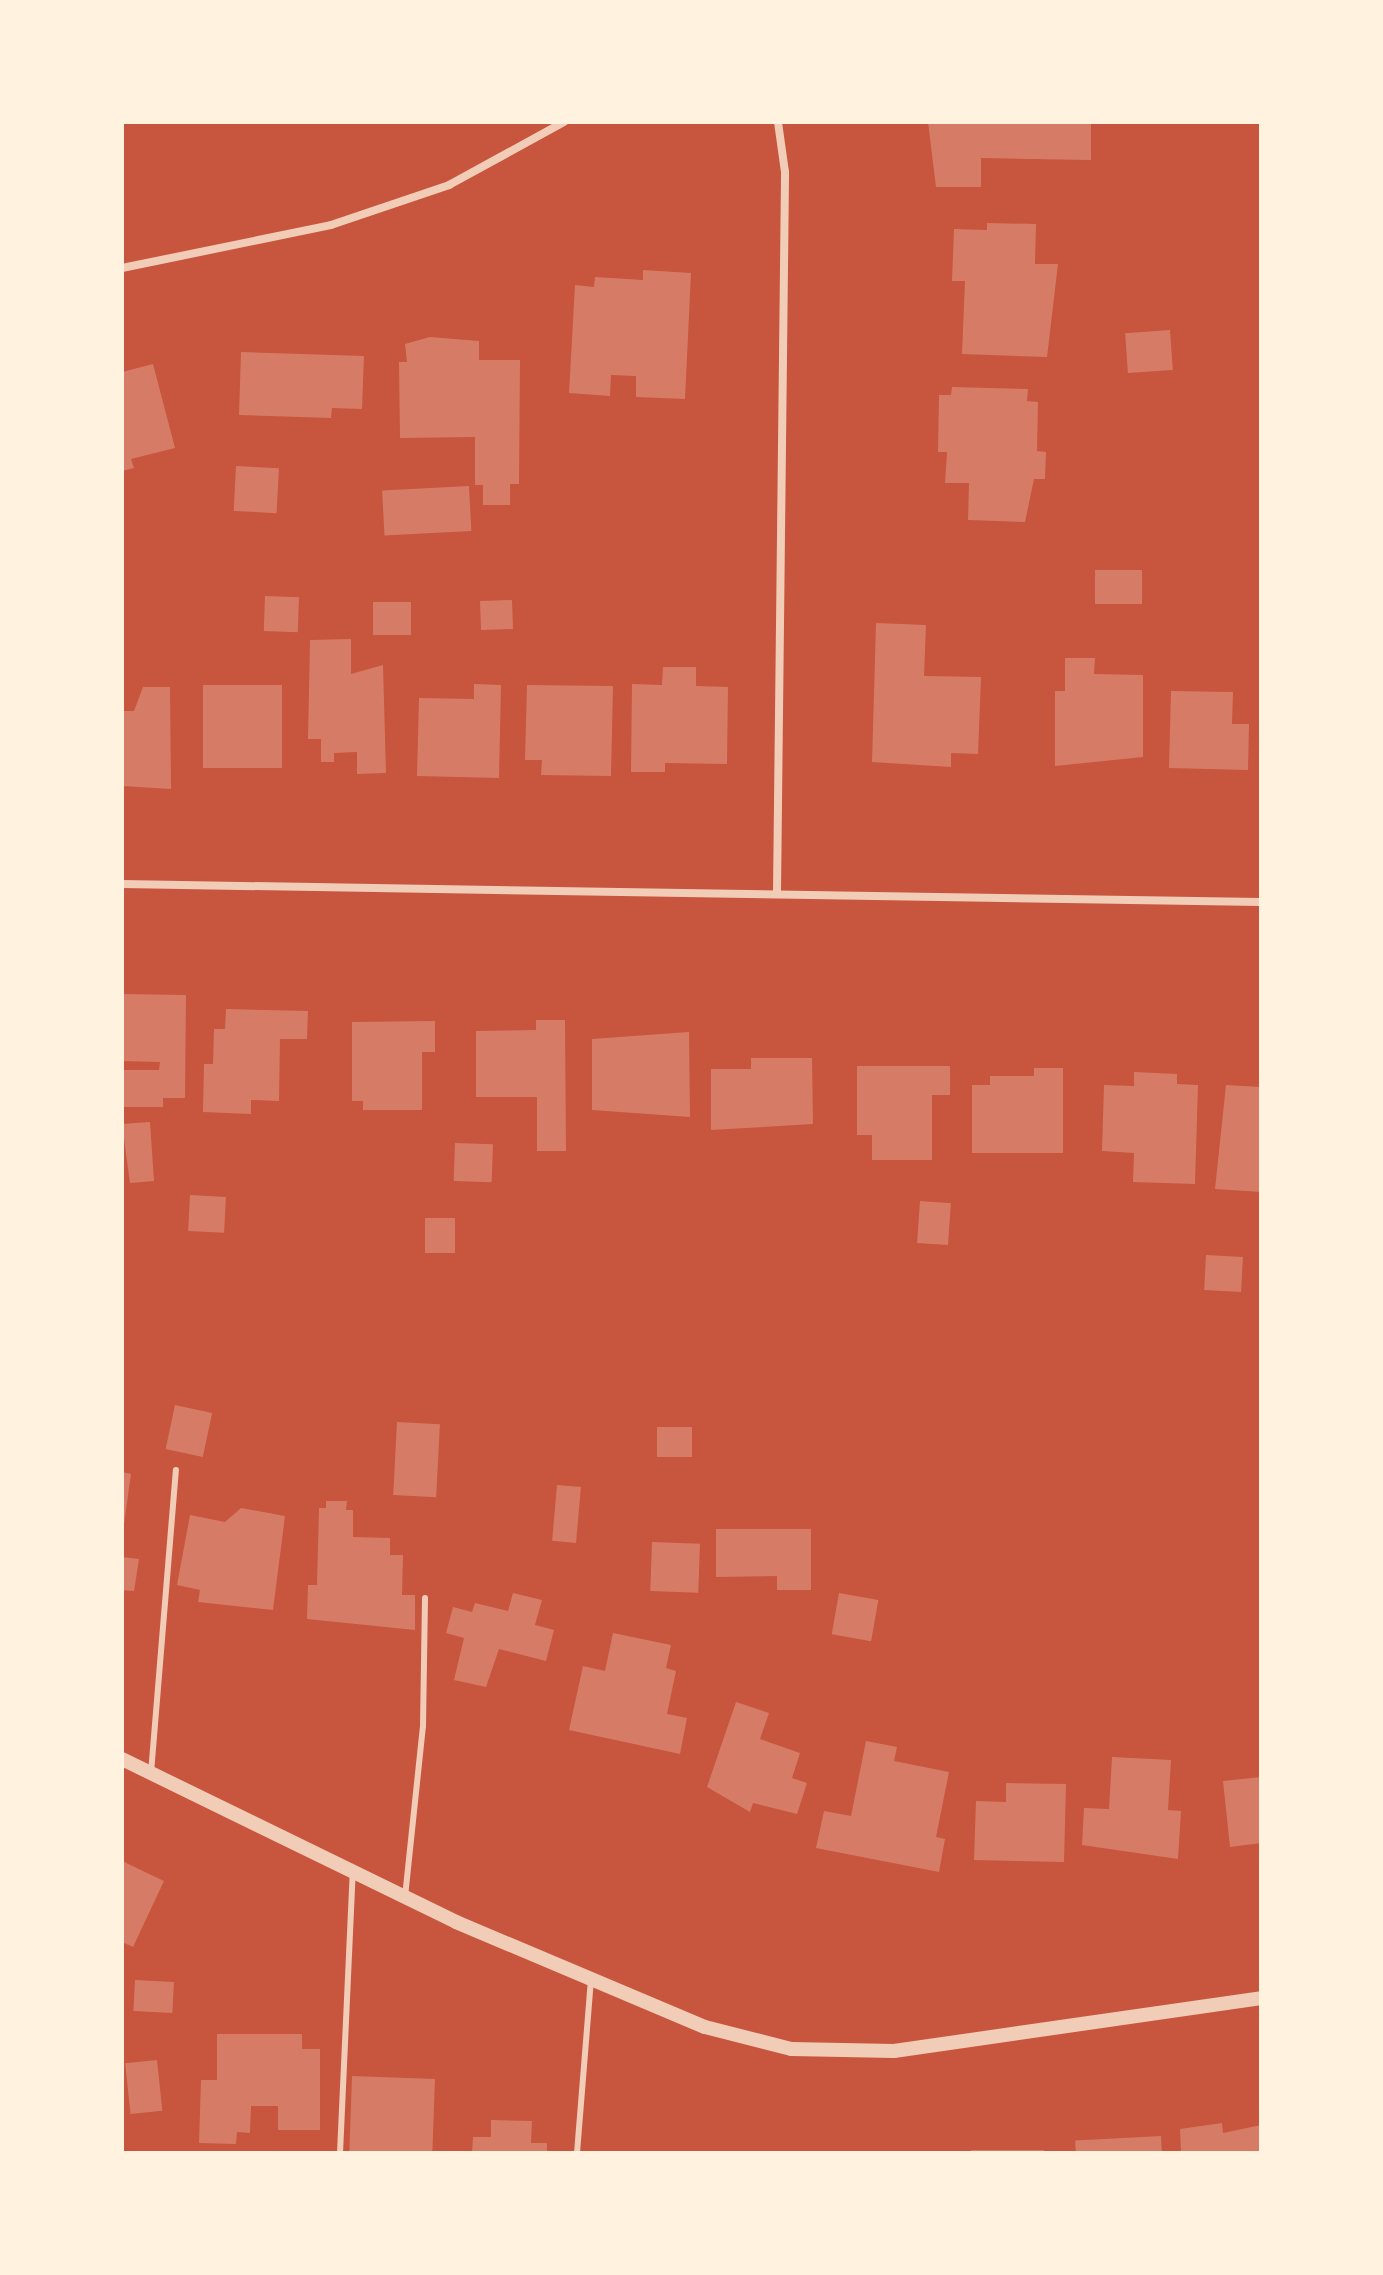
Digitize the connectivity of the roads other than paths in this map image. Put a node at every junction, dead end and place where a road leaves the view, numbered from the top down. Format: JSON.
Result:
{"nodes":[{"id":1,"x":564,"y":122,"type":"edge"},
{"id":2,"x":778,"y":122,"type":"edge"},
{"id":3,"x":122,"y":268,"type":"edge"},
{"id":4,"x":122,"y":884,"type":"edge"},
{"id":5,"x":777,"y":893,"type":"junction"},
{"id":6,"x":1261,"y":902,"type":"edge"},
{"id":7,"x":176,"y":1470,"type":"dead end"},
{"id":8,"x":425,"y":1598,"type":"dead end"},
{"id":9,"x":122,"y":1759,"type":"edge"},
{"id":10,"x":151,"y":1773,"type":"junction"},
{"id":11,"x":353,"y":1872,"type":"junction"},
{"id":12,"x":405,"y":1897,"type":"junction"},
{"id":13,"x":591,"y":1979,"type":"junction"},
{"id":14,"x":1261,"y":1998,"type":"edge"},
{"id":15,"x":340,"y":2153,"type":"edge"},
{"id":16,"x":577,"y":2153,"type":"edge"}],
"edges":[{"from":1,"to":3,"type":"street"},
{"from":2,"to":5,"type":"street"},
{"from":4,"to":5,"type":"street"},
{"from":5,"to":6,"type":"street"},
{"from":7,"to":10,"type":"lane"},
{"from":8,"to":12,"type":"lane"},
{"from":9,"to":10,"type":"street"},
{"from":10,"to":11,"type":"street"},
{"from":11,"to":12,"type":"street"},
{"from":11,"to":15,"type":"lane"},
{"from":12,"to":13,"type":"street"},
{"from":13,"to":14,"type":"street"},
{"from":13,"to":16,"type":"lane"}]}
